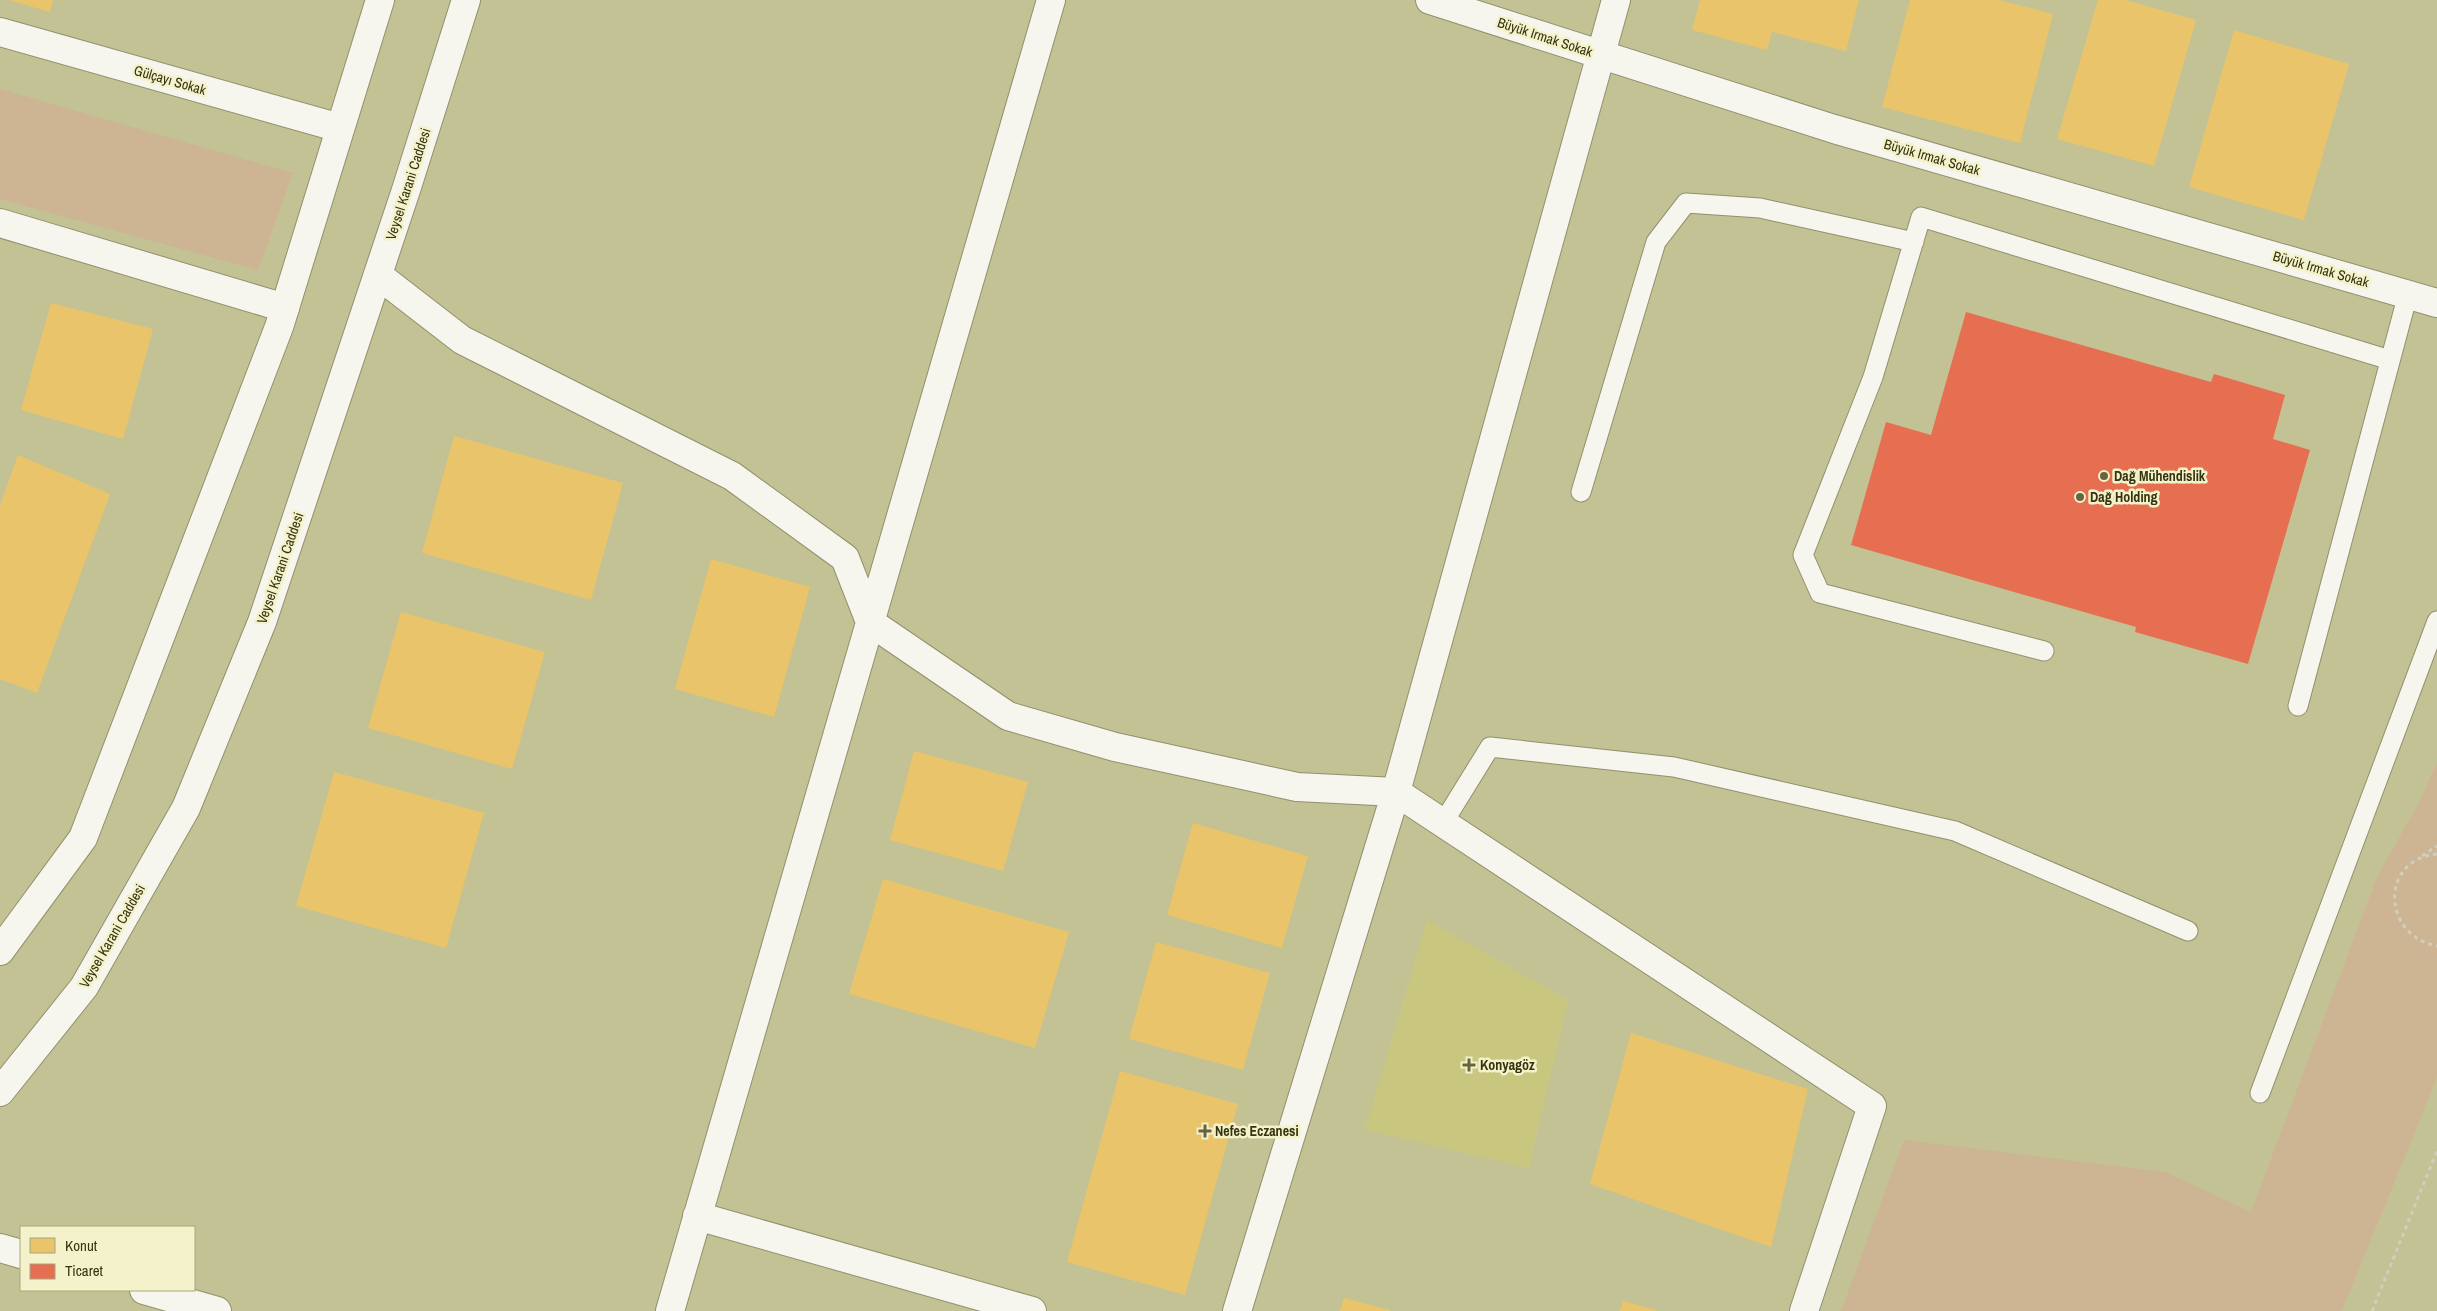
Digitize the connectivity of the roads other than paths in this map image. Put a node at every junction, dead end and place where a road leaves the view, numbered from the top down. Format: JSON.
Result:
{"nodes":[{"id":1,"x":380,"y":0,"type":"edge"},
{"id":2,"x":466,"y":0,"type":"edge"},
{"id":3,"x":1051,"y":0,"type":"edge"},
{"id":4,"x":1430,"y":0,"type":"edge"},
{"id":5,"x":1616,"y":0,"type":"edge"},
{"id":6,"x":0,"y":32,"type":"edge"},
{"id":7,"x":1599,"y":54,"type":"junction"},
{"id":8,"x":340,"y":128,"type":"junction"},
{"id":9,"x":0,"y":223,"type":"edge"},
{"id":10,"x":1914,"y":242,"type":"junction"},
{"id":11,"x":378,"y":275,"type":"junction"},
{"id":12,"x":2408,"y":294,"type":"junction"},
{"id":13,"x":2437,"y":303,"type":"edge"},
{"id":14,"x":285,"y":308,"type":"junction"},
{"id":15,"x":2390,"y":360,"type":"junction"},
{"id":16,"x":1581,"y":492,"type":"dead end"},
{"id":17,"x":2437,"y":621,"type":"edge"},
{"id":18,"x":870,"y":622,"type":"junction"},
{"id":19,"x":2044,"y":651,"type":"dead end"},
{"id":20,"x":2298,"y":706,"type":"dead end"},
{"id":21,"x":1396,"y":792,"type":"junction"},
{"id":22,"x":1444,"y":823,"type":"junction"},
{"id":23,"x":2188,"y":931,"type":"dead end"},
{"id":24,"x":0,"y":951,"type":"edge"},
{"id":25,"x":0,"y":1092,"type":"edge"},
{"id":26,"x":2260,"y":1093,"type":"dead end"},
{"id":27,"x":697,"y":1216,"type":"junction"},
{"id":28,"x":0,"y":1248,"type":"edge"},
{"id":29,"x":20,"y":1254,"type":"edge"},
{"id":30,"x":147,"y":1291,"type":"edge"},
{"id":31,"x":217,"y":1311,"type":"edge"},
{"id":32,"x":670,"y":1311,"type":"edge"},
{"id":33,"x":1032,"y":1311,"type":"edge"},
{"id":34,"x":1237,"y":1311,"type":"edge"},
{"id":35,"x":1804,"y":1311,"type":"edge"}],
"edges":[{"from":1,"to":8,"type":"street"},
{"from":2,"to":11,"type":"street","name":"Veysel Karani Caddesi"},
{"from":3,"to":18,"type":"street"},
{"from":4,"to":7,"type":"street","name":"Büyük Irmak Sokak"},
{"from":5,"to":7,"type":"street"},
{"from":6,"to":8,"type":"street","name":"Gülçayı Sokak"},
{"from":7,"to":12,"type":"street","name":"Büyük Irmak Sokak"},
{"from":7,"to":21,"type":"street"},
{"from":8,"to":14,"type":"street"},
{"from":9,"to":14,"type":"street"},
{"from":10,"to":15,"type":"lane"},
{"from":10,"to":16,"type":"lane"},
{"from":10,"to":19,"type":"lane"},
{"from":11,"to":18,"type":"street"},
{"from":11,"to":25,"type":"street","name":"Veysel Karani Caddesi"},
{"from":12,"to":13,"type":"street","name":"Büyük Irmak Sokak"},
{"from":12,"to":15,"type":"lane"},
{"from":14,"to":24,"type":"street"},
{"from":15,"to":20,"type":"lane"},
{"from":17,"to":26,"type":"lane"},
{"from":18,"to":21,"type":"street"},
{"from":18,"to":27,"type":"street"},
{"from":21,"to":22,"type":"street"},
{"from":21,"to":34,"type":"street"},
{"from":22,"to":23,"type":"lane"},
{"from":22,"to":35,"type":"street"},
{"from":27,"to":32,"type":"street"},
{"from":27,"to":33,"type":"street"},
{"from":28,"to":29,"type":"street"},
{"from":30,"to":31,"type":"street"}]}
